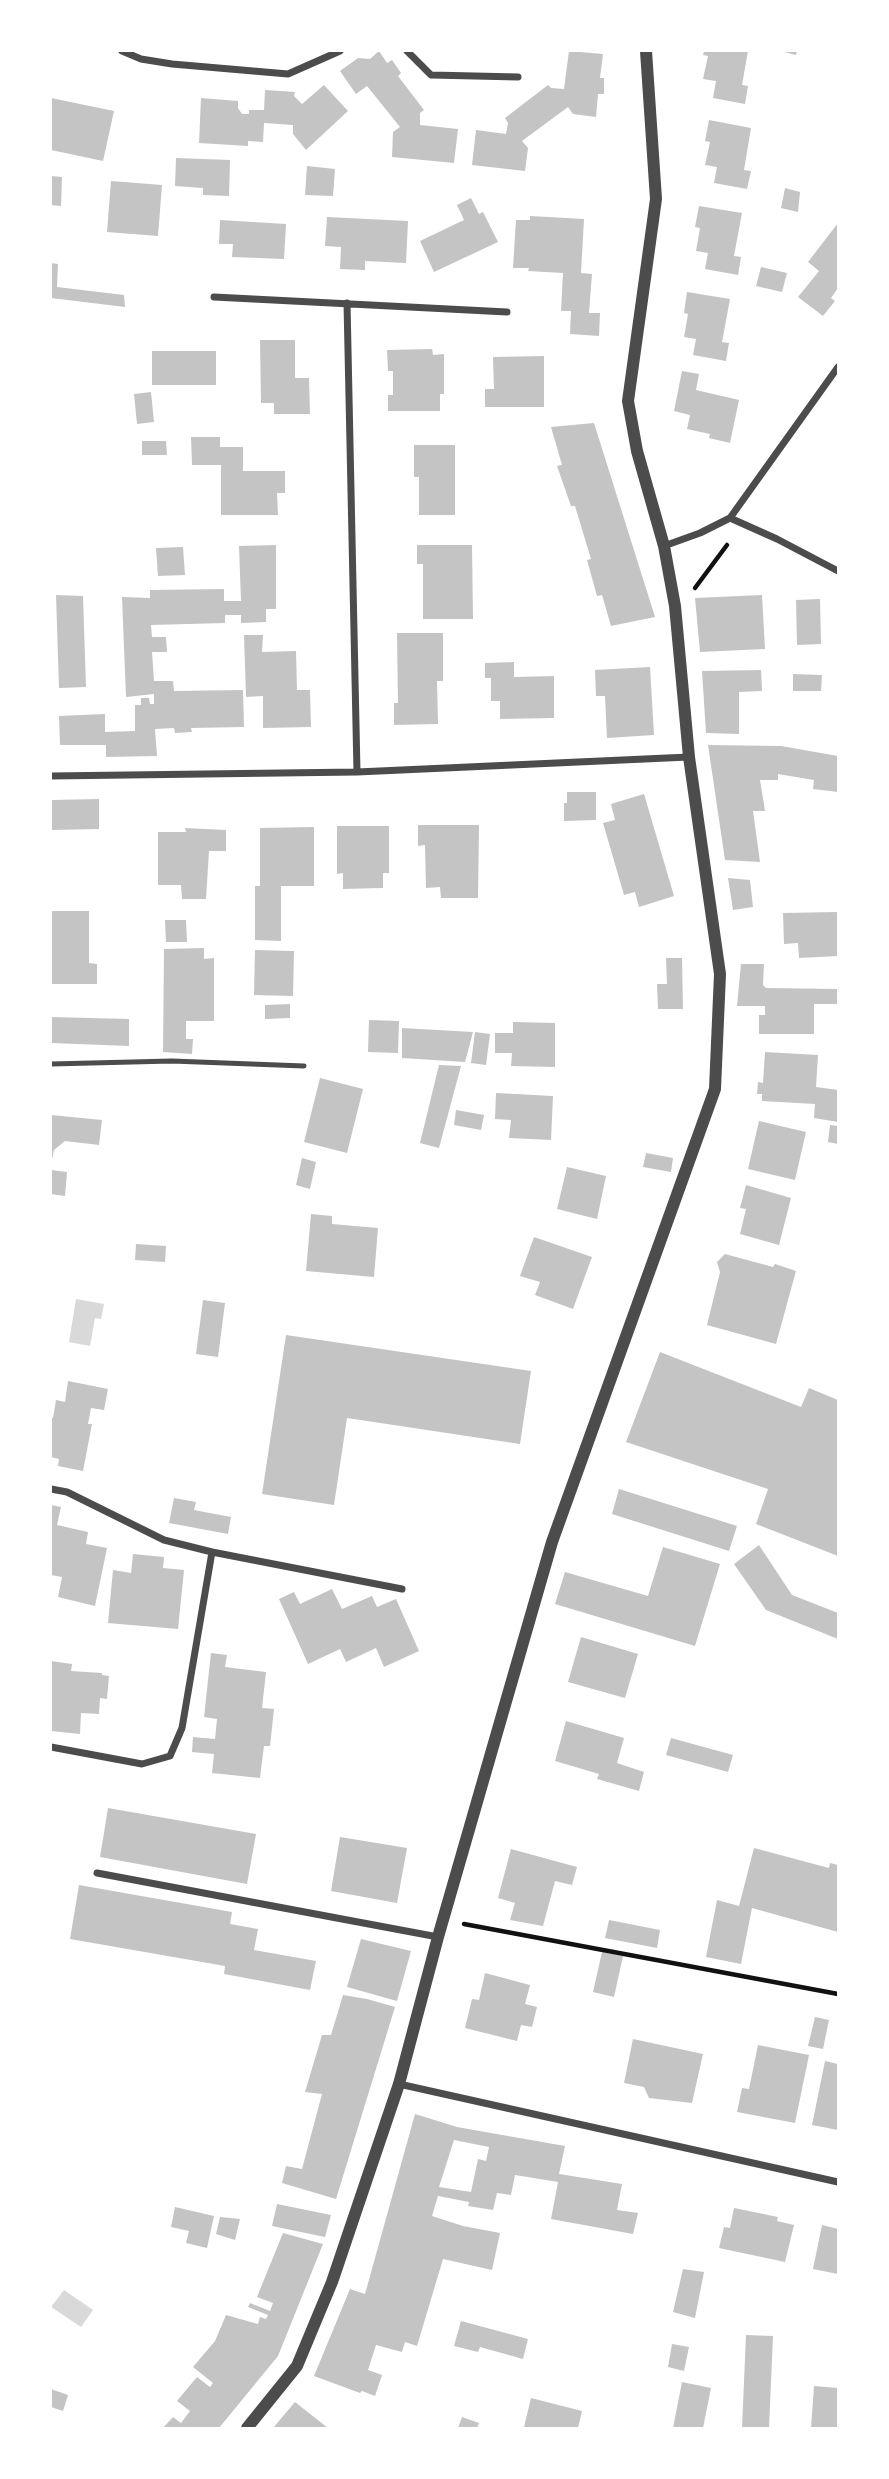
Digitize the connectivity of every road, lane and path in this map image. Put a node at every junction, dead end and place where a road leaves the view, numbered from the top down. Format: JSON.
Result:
{"nodes":[{"id":1,"x":122,"y":51,"type":"edge"},
{"id":2,"x":340,"y":51,"type":"edge"},
{"id":3,"x":407,"y":51,"type":"edge"},
{"id":4,"x":646,"y":51,"type":"edge"},
{"id":5,"x":518,"y":77,"type":"dead end"},
{"id":6,"x":214,"y":297,"type":"dead end"},
{"id":7,"x":347,"y":303,"type":"junction"},
{"id":8,"x":507,"y":312,"type":"dead end"},
{"id":9,"x":838,"y":367,"type":"edge"},
{"id":10,"x":730,"y":518,"type":"junction"},
{"id":11,"x":664,"y":546,"type":"junction"},
{"id":12,"x":838,"y":571,"type":"edge"},
{"id":13,"x":689,"y":757,"type":"junction"},
{"id":14,"x":357,"y":772,"type":"junction"},
{"id":15,"x":51,"y":776,"type":"edge"},
{"id":16,"x":51,"y":1064,"type":"edge"},
{"id":17,"x":304,"y":1066,"type":"dead end"},
{"id":18,"x":51,"y":1489,"type":"edge"},
{"id":19,"x":212,"y":1552,"type":"junction"},
{"id":20,"x":402,"y":1588,"type":"dead end"},
{"id":21,"x":51,"y":1747,"type":"edge"},
{"id":22,"x":97,"y":1873,"type":"dead end"},
{"id":23,"x":456,"y":1922,"type":"dead end"},
{"id":24,"x":438,"y":1937,"type":"junction"},
{"id":25,"x":838,"y":1994,"type":"edge"},
{"id":26,"x":399,"y":2084,"type":"junction"},
{"id":27,"x":838,"y":2182,"type":"edge"},
{"id":28,"x":247,"y":2428,"type":"edge"}],
"edges":[{"from":1,"to":2,"type":"street"},
{"from":3,"to":5,"type":"street"},
{"from":4,"to":11,"type":"street"},
{"from":6,"to":7,"type":"street"},
{"from":7,"to":8,"type":"street"},
{"from":7,"to":14,"type":"street"},
{"from":9,"to":10,"type":"street"},
{"from":10,"to":11,"type":"street"},
{"from":10,"to":12,"type":"street"},
{"from":11,"to":13,"type":"street"},
{"from":13,"to":14,"type":"street"},
{"from":13,"to":24,"type":"street"},
{"from":14,"to":15,"type":"street"},
{"from":16,"to":17,"type":"lane"},
{"from":18,"to":19,"type":"street"},
{"from":19,"to":20,"type":"street"},
{"from":19,"to":21,"type":"street"},
{"from":22,"to":24,"type":"street"},
{"from":23,"to":25,"type":"path"},
{"from":24,"to":26,"type":"street"},
{"from":26,"to":27,"type":"street"},
{"from":26,"to":28,"type":"street"}]}
